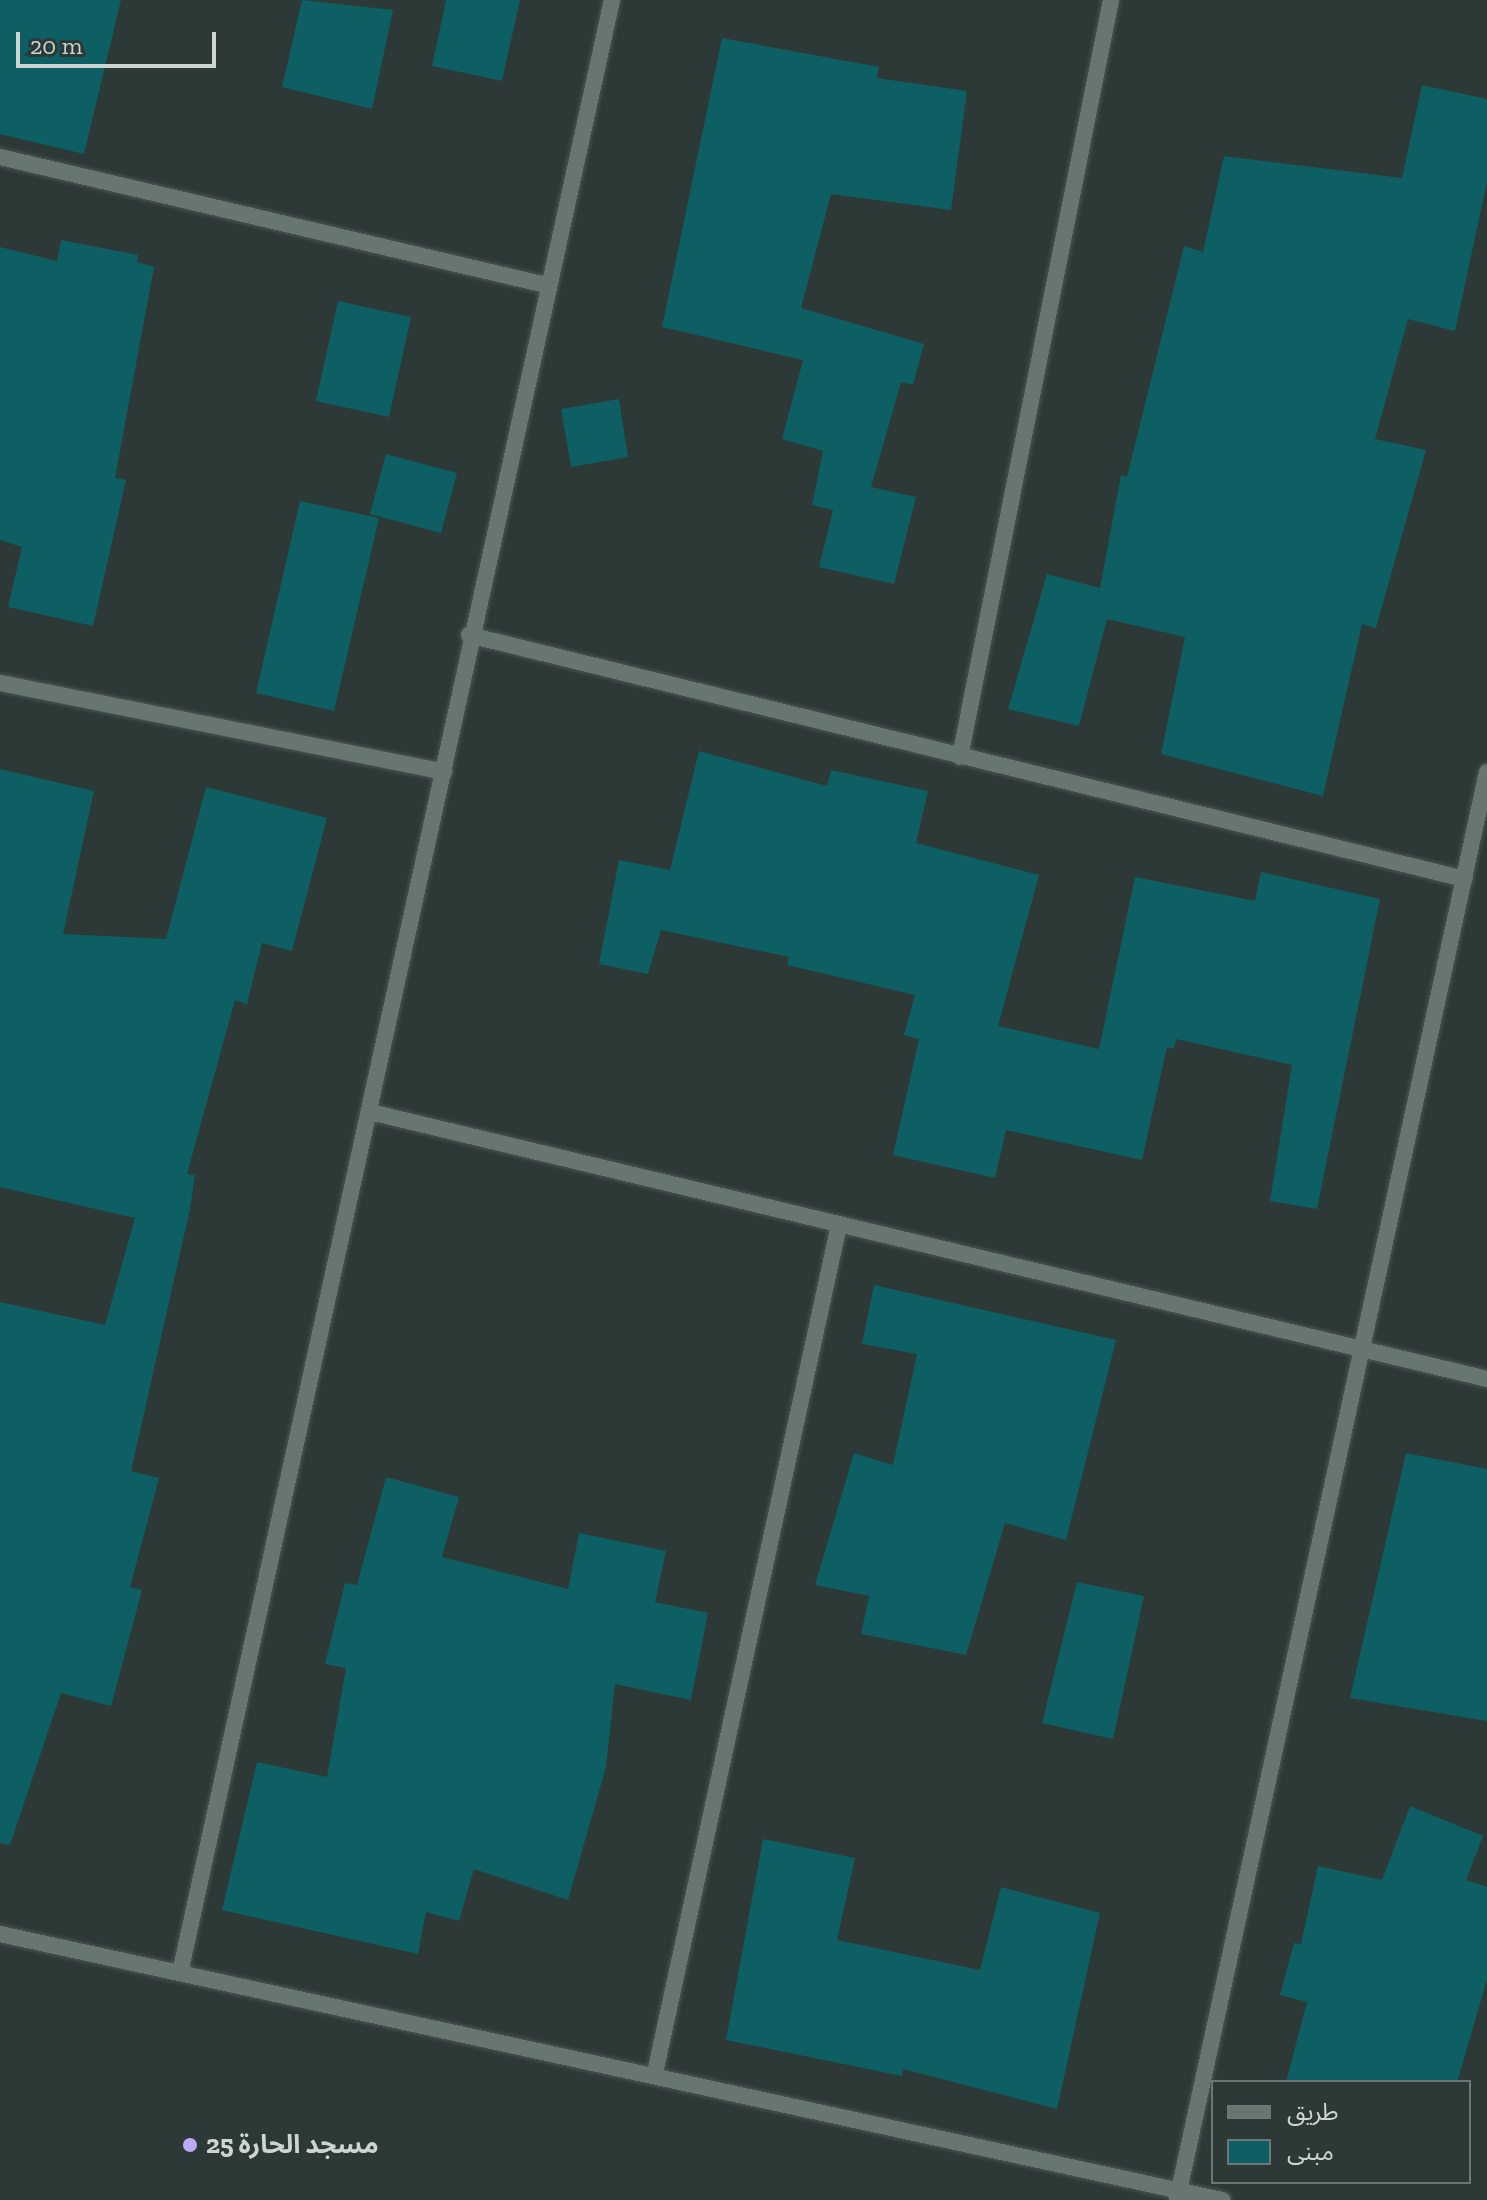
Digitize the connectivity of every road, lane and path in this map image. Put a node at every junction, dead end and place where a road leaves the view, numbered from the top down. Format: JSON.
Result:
{"nodes":[{"id":1,"x":612,"y":0,"type":"edge"},
{"id":2,"x":1111,"y":0,"type":"edge"},
{"id":3,"x":0,"y":157,"type":"edge"},
{"id":4,"x":546,"y":285,"type":"junction"},
{"id":5,"x":469,"y":635,"type":"junction"},
{"id":6,"x":0,"y":683,"type":"edge"},
{"id":7,"x":960,"y":757,"type":"junction"},
{"id":8,"x":444,"y":772,"type":"junction"},
{"id":9,"x":1487,"y":772,"type":"edge"},
{"id":10,"x":1465,"y":879,"type":"junction"},
{"id":11,"x":370,"y":1112,"type":"junction"},
{"id":12,"x":839,"y":1225,"type":"junction"},
{"id":13,"x":1357,"y":1348,"type":"junction"},
{"id":14,"x":1487,"y":1379,"type":"edge"},
{"id":15,"x":0,"y":1934,"type":"edge"},
{"id":16,"x":180,"y":1973,"type":"junction"},
{"id":17,"x":655,"y":2073,"type":"junction"},
{"id":18,"x":1178,"y":2195,"type":"edge"},
{"id":19,"x":1222,"y":2200,"type":"edge"}],
"edges":[{"from":1,"to":4,"type":"street"},
{"from":2,"to":7,"type":"street"},
{"from":3,"to":4,"type":"street"},
{"from":4,"to":5,"type":"street"},
{"from":5,"to":7,"type":"street"},
{"from":5,"to":8,"type":"street"},
{"from":6,"to":8,"type":"street"},
{"from":7,"to":10,"type":"street"},
{"from":8,"to":11,"type":"street"},
{"from":9,"to":10,"type":"street"},
{"from":10,"to":13,"type":"street"},
{"from":11,"to":12,"type":"street"},
{"from":11,"to":16,"type":"street"},
{"from":12,"to":13,"type":"street"},
{"from":12,"to":17,"type":"street"},
{"from":13,"to":14,"type":"street"},
{"from":13,"to":18,"type":"street"},
{"from":15,"to":16,"type":"street"},
{"from":16,"to":17,"type":"street"},
{"from":17,"to":18,"type":"street"},
{"from":18,"to":19,"type":"street"}]}
